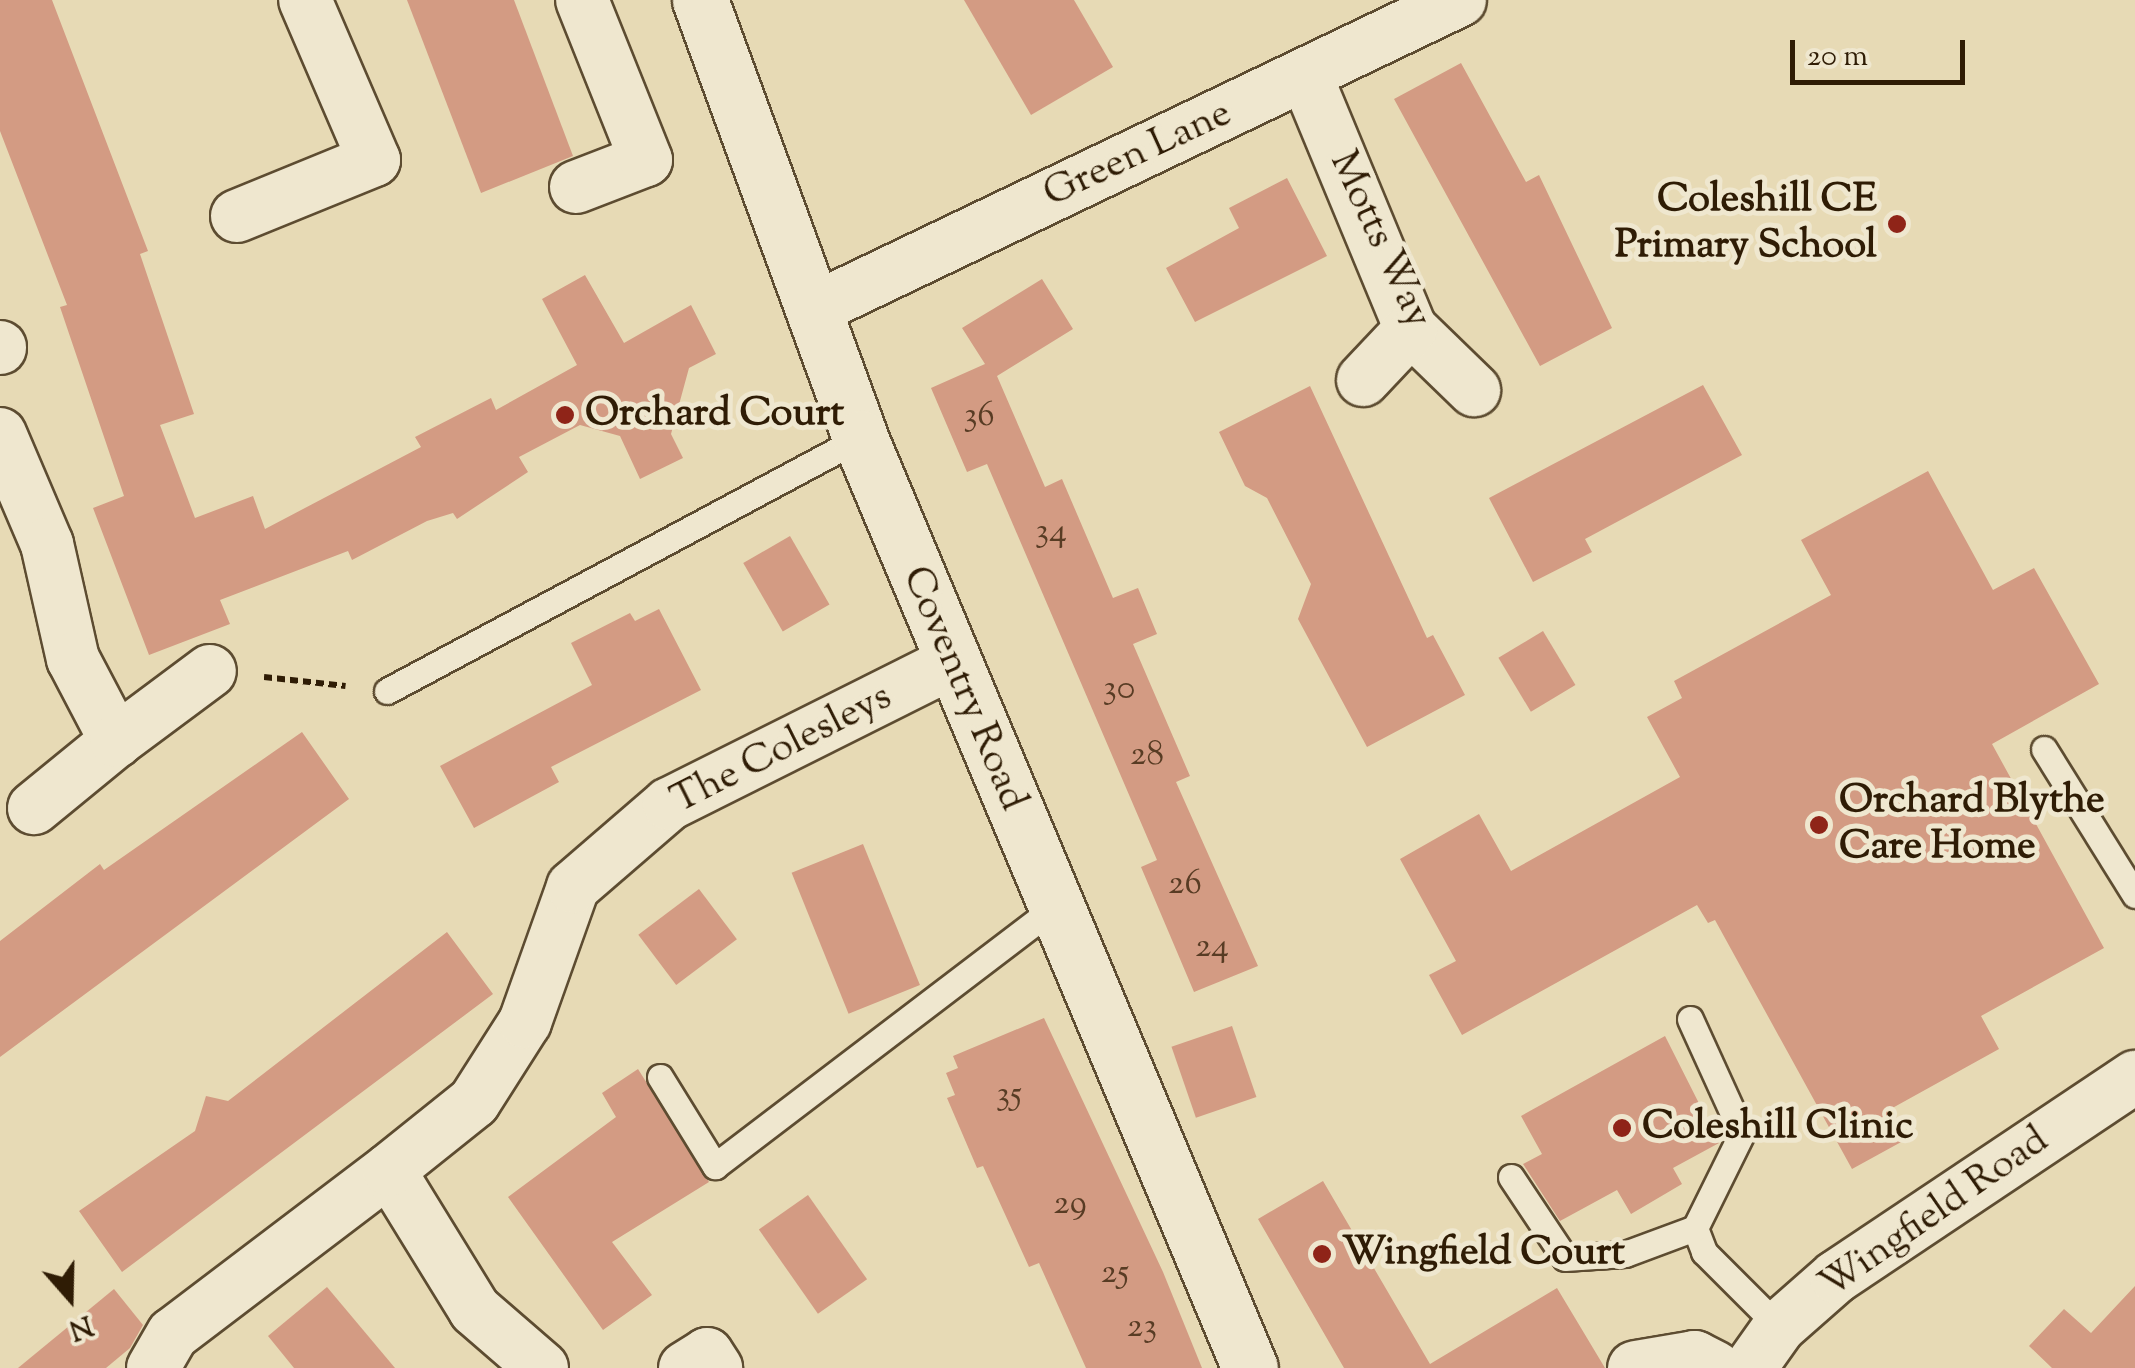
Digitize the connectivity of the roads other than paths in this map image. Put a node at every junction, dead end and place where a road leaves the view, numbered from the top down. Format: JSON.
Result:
{"nodes":[{"id":1,"x":305,"y":0,"type":"edge"},
{"id":2,"x":582,"y":0,"type":"edge"},
{"id":3,"x":700,"y":0,"type":"edge"},
{"id":4,"x":1460,"y":0,"type":"edge"},
{"id":5,"x":1306,"y":76,"type":"junction"},
{"id":6,"x":576,"y":187,"type":"dead end"},
{"id":7,"x":236,"y":216,"type":"dead end"},
{"id":8,"x":814,"y":308,"type":"junction"},
{"id":9,"x":1411,"y":330,"type":"junction"},
{"id":10,"x":1363,"y":380,"type":"dead end"},
{"id":11,"x":1474,"y":390,"type":"dead end"},
{"id":12,"x":0,"y":434,"type":"edge"},
{"id":13,"x":860,"y":438,"type":"junction"},
{"id":14,"x":952,"y":662,"type":"junction"},
{"id":15,"x":210,"y":671,"type":"road end"},
{"id":16,"x":386,"y":691,"type":"road end"},
{"id":17,"x":116,"y":740,"type":"junction"},
{"id":18,"x":2044,"y":749,"type":"dead end"},
{"id":19,"x":34,"y":808,"type":"dead end"},
{"id":20,"x":2135,"y":896,"type":"edge"},
{"id":21,"x":1054,"y":908,"type":"junction"},
{"id":22,"x":1690,"y":1020,"type":"dead end"},
{"id":23,"x":660,"y":1077,"type":"dead end"},
{"id":24,"x":2135,"y":1078,"type":"edge"},
{"id":25,"x":389,"y":1170,"type":"junction"},
{"id":26,"x":1511,"y":1177,"type":"dead end"},
{"id":27,"x":1695,"y":1228,"type":"junction"},
{"id":28,"x":1764,"y":1348,"type":"edge"},
{"id":29,"x":153,"y":1368,"type":"edge"},
{"id":30,"x":542,"y":1368,"type":"edge"},
{"id":31,"x":685,"y":1368,"type":"edge"},
{"id":32,"x":716,"y":1368,"type":"edge"},
{"id":33,"x":1250,"y":1368,"type":"edge"},
{"id":34,"x":1635,"y":1368,"type":"edge"},
{"id":35,"x":1714,"y":1368,"type":"edge"}],
"edges":[{"from":1,"to":7,"type":"street"},
{"from":2,"to":6,"type":"street"},
{"from":3,"to":8,"type":"main road","name":"Coventry Road"},
{"from":4,"to":5,"type":"street","name":"Green Lane"},
{"from":5,"to":8,"type":"street","name":"Green Lane"},
{"from":5,"to":9,"type":"street","name":"Motts Way"},
{"from":8,"to":13,"type":"main road","name":"Coventry Road"},
{"from":9,"to":10,"type":"street"},
{"from":9,"to":11,"type":"street","name":"Motts Way"},
{"from":12,"to":17,"type":"street"},
{"from":13,"to":14,"type":"main road","name":"Coventry Road"},
{"from":13,"to":16,"type":"lane"},
{"from":14,"to":21,"type":"main road","name":"Coventry Road"},
{"from":14,"to":25,"type":"street","name":"The Colesleys"},
{"from":15,"to":17,"type":"street"},
{"from":17,"to":19,"type":"street"},
{"from":18,"to":20,"type":"lane"},
{"from":21,"to":23,"type":"lane"},
{"from":21,"to":33,"type":"main road","name":"Coventry Road"},
{"from":22,"to":27,"type":"lane"},
{"from":24,"to":28,"type":"street","name":"Wingfield Road"},
{"from":25,"to":29,"type":"street","name":"The Colesleys"},
{"from":25,"to":30,"type":"street"},
{"from":26,"to":27,"type":"lane"},
{"from":27,"to":28,"type":"lane"},
{"from":31,"to":32,"type":"street"},
{"from":34,"to":35,"type":"main road"}]}
